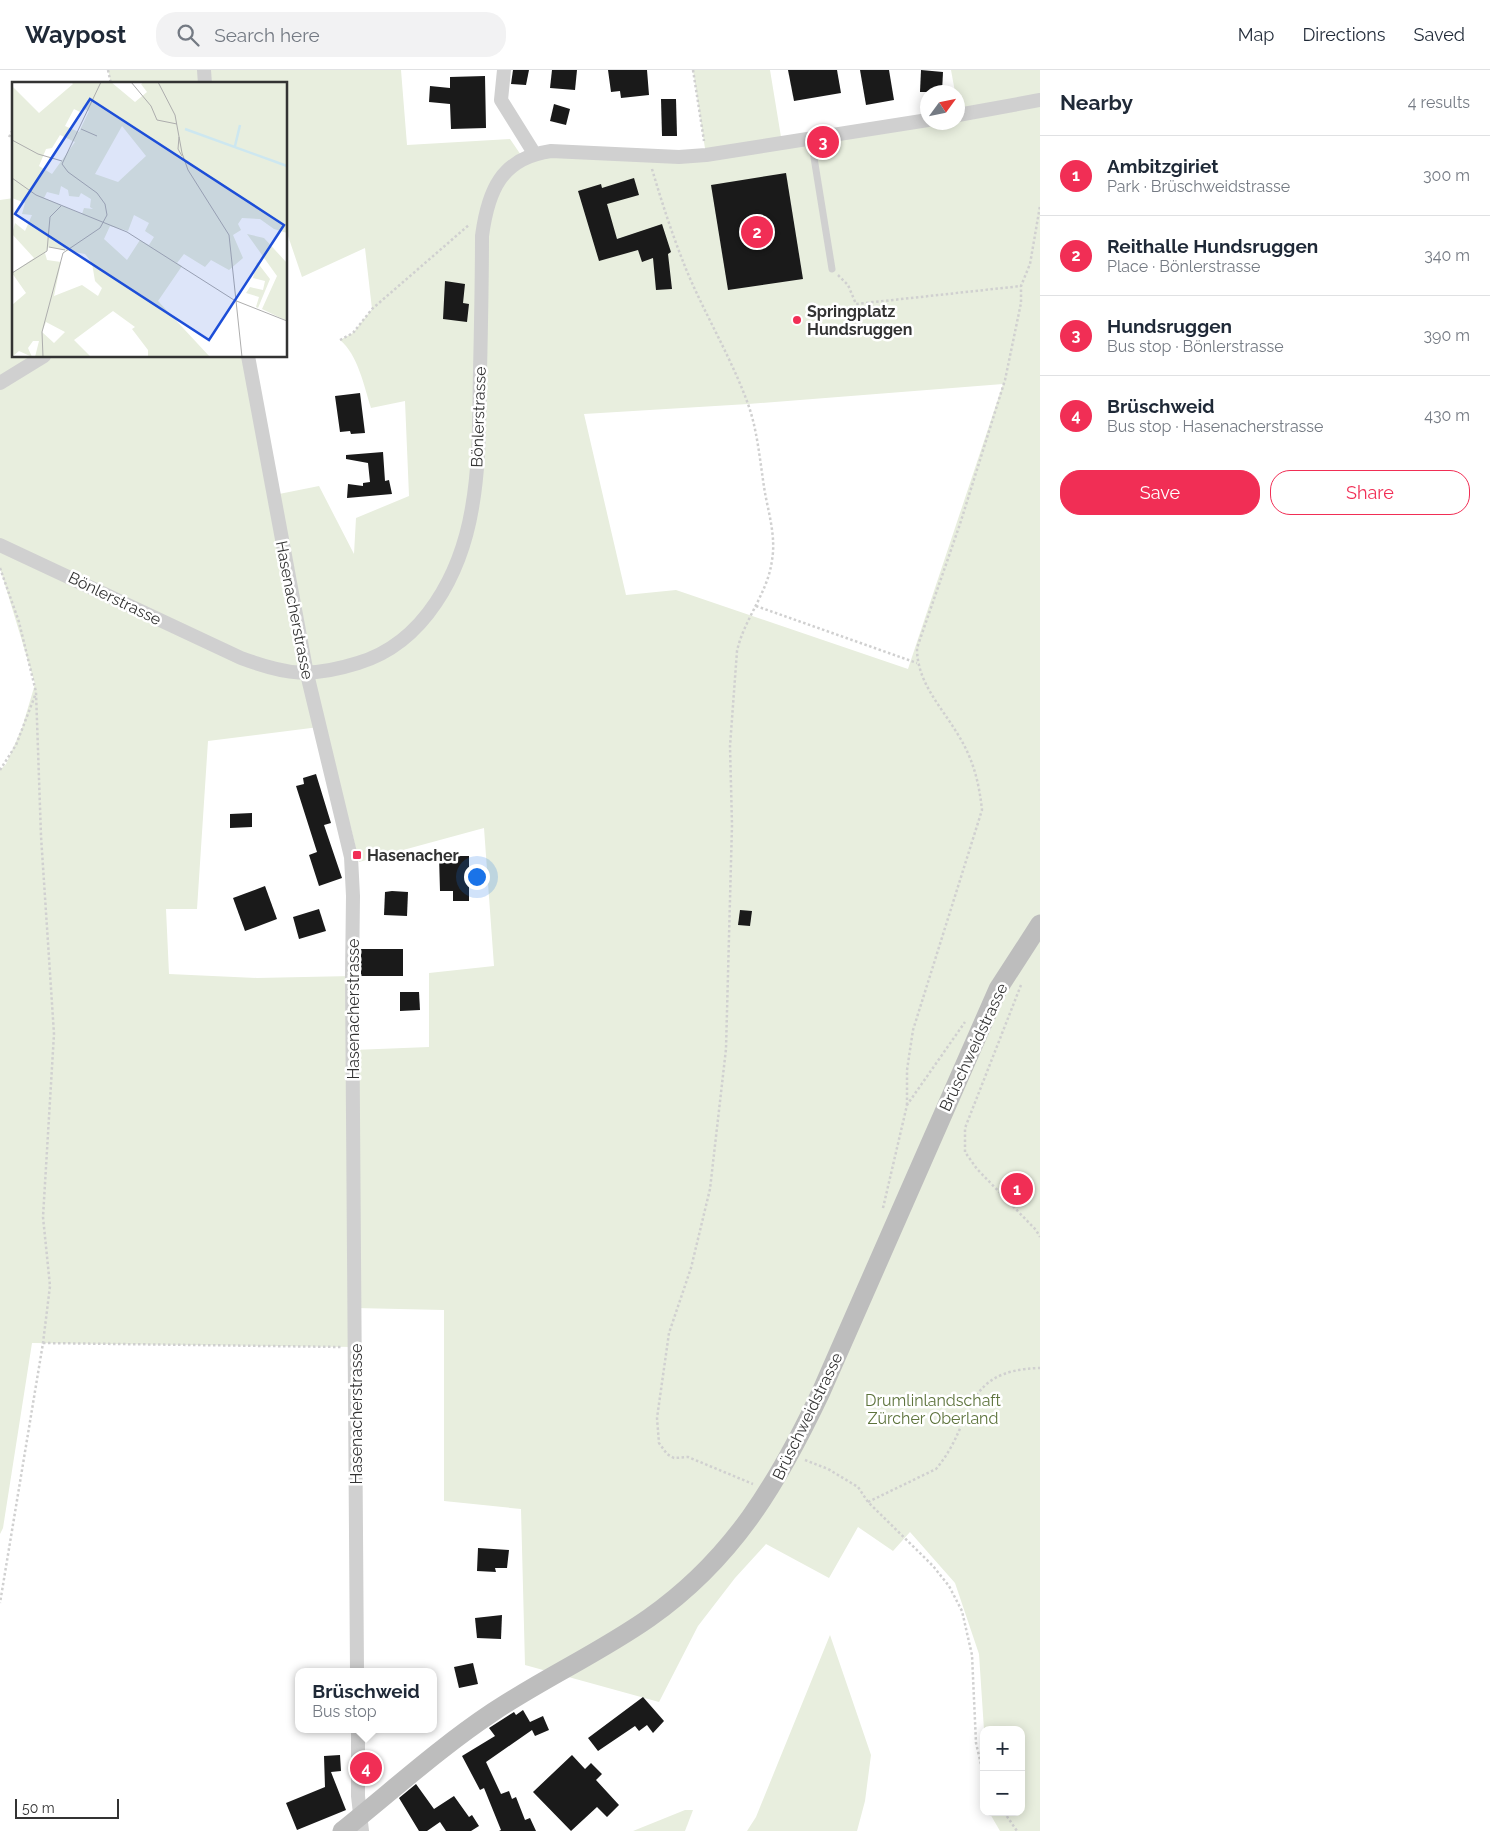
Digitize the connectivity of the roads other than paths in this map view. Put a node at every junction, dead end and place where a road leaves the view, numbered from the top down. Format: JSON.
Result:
{"nodes":[{"id":1,"x":504,"y":70,"type":"edge"},
{"id":2,"x":1040,"y":100,"type":"edge"},
{"id":3,"x":965,"y":114,"type":"edge"},
{"id":4,"x":920,"y":121,"type":"edge"},
{"id":5,"x":811,"y":139,"type":"junction"},
{"id":6,"x":534,"y":153,"type":"junction"},
{"id":7,"x":832,"y":269,"type":"road end"},
{"id":8,"x":41,"y":358,"type":"edge"},
{"id":9,"x":248,"y":358,"type":"edge"},
{"id":10,"x":0,"y":383,"type":"edge"},
{"id":11,"x":0,"y":545,"type":"edge"},
{"id":12,"x":307,"y":674,"type":"junction"},
{"id":13,"x":1040,"y":924,"type":"edge"},
{"id":14,"x":357,"y":1668,"type":"edge"},
{"id":15,"x":358,"y":1733,"type":"edge"},
{"id":16,"x":361,"y":1824,"type":"edge"},
{"id":17,"x":342,"y":1831,"type":"edge"}],
"edges":[{"from":1,"to":6,"type":"street"},
{"from":2,"to":3,"type":"street"},
{"from":4,"to":5,"type":"street","name":"Bönlerstrasse"},
{"from":5,"to":6,"type":"street","name":"Bönlerstrasse"},
{"from":5,"to":7,"type":"lane"},
{"from":6,"to":12,"type":"street","name":"Bönlerstrasse"},
{"from":8,"to":10,"type":"street"},
{"from":9,"to":12,"type":"street","name":"Hasenacherstrasse"},
{"from":11,"to":12,"type":"street","name":"Bönlerstrasse"},
{"from":12,"to":14,"type":"street","name":"Hasenacherstrasse"},
{"from":13,"to":16,"type":"street","name":"Brüschweidstrasse"},
{"from":15,"to":16,"type":"street"},
{"from":16,"to":17,"type":"street","name":"Brüschweidstrasse"}]}
